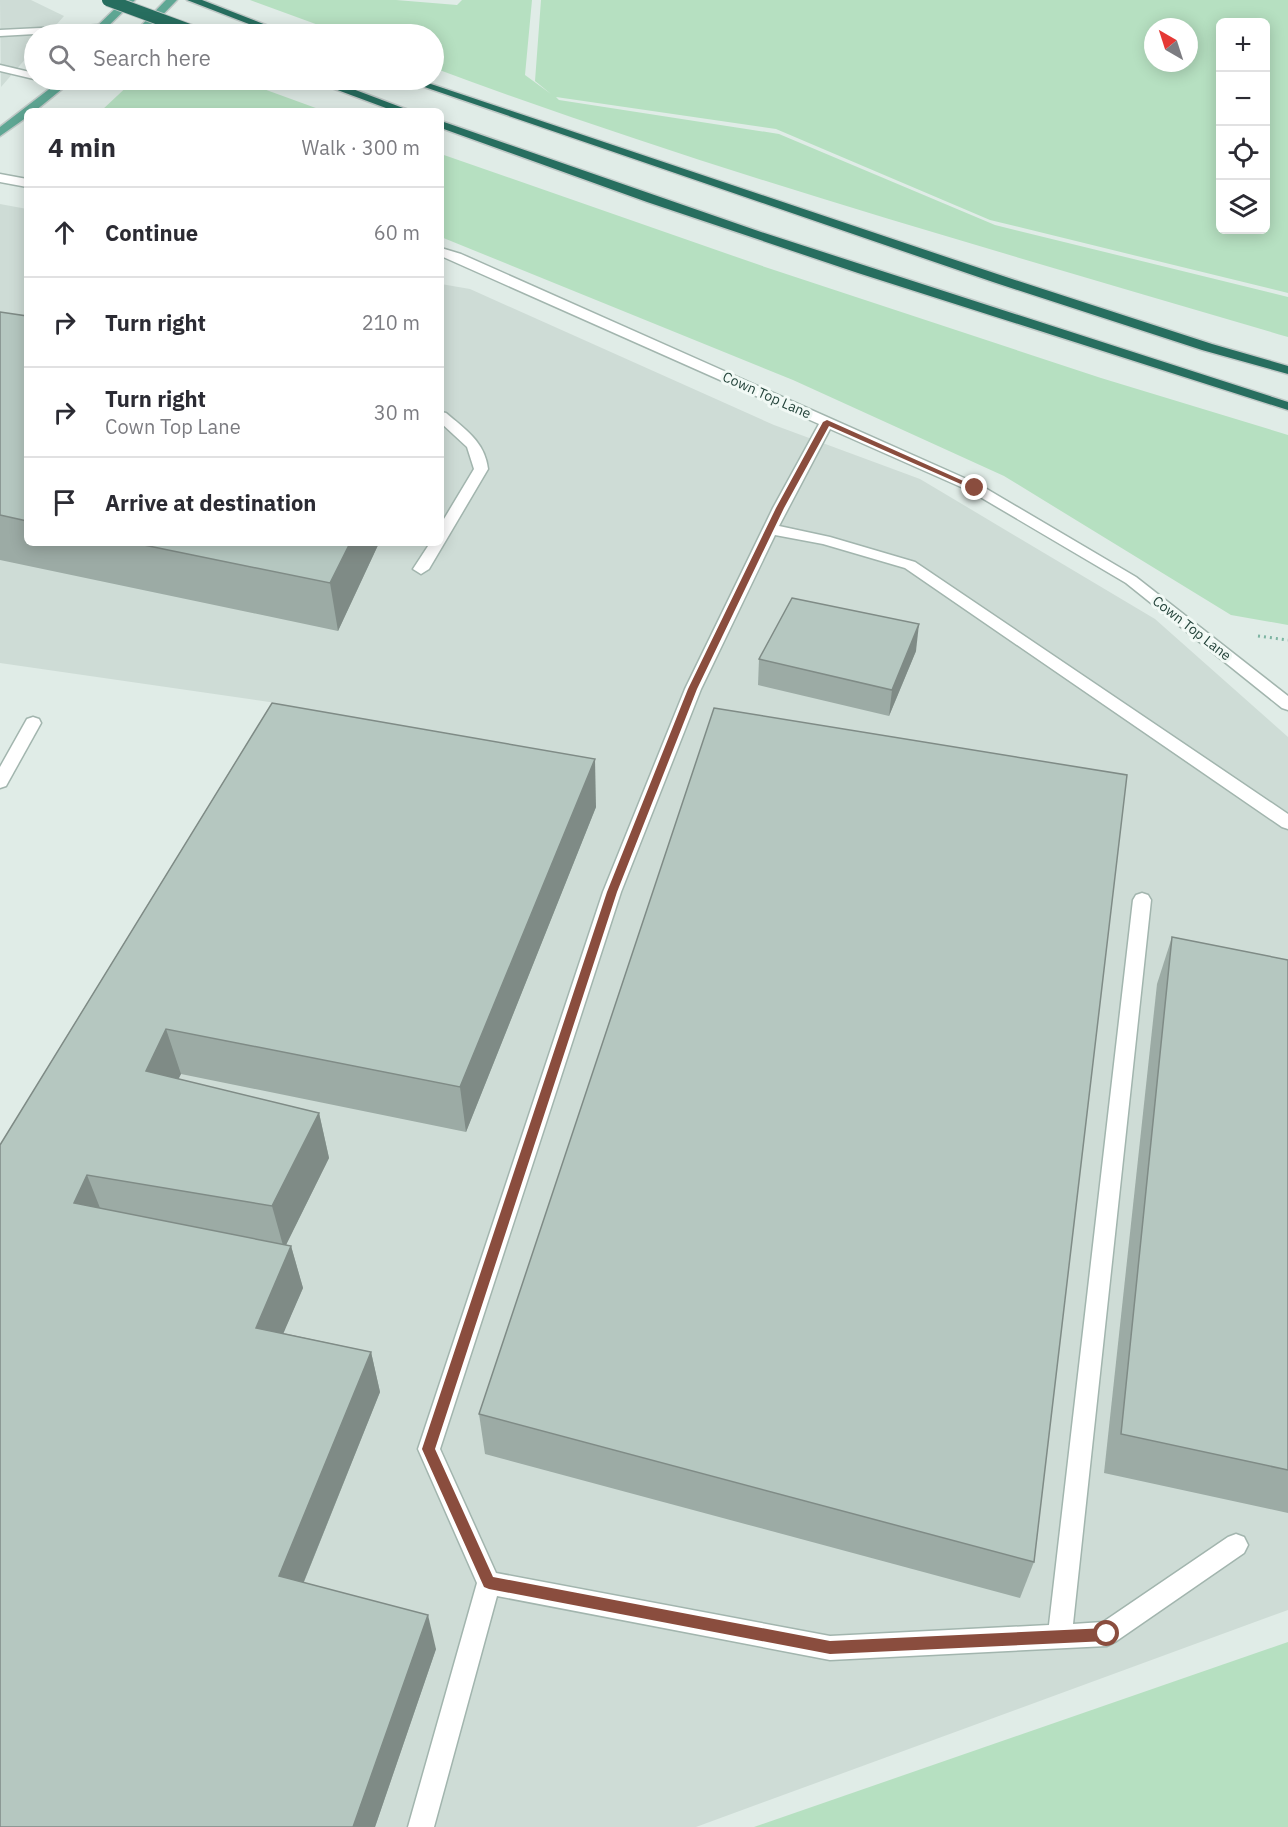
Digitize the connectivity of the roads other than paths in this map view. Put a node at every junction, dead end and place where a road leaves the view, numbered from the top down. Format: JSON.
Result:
{"nodes":[{"id":1,"x":108,"y":0,"type":"edge"},
{"id":2,"x":130,"y":0,"type":"edge"},
{"id":3,"x":172,"y":0,"type":"edge"},
{"id":4,"x":192,"y":0,"type":"edge"},
{"id":5,"x":104,"y":24,"type":"edge"},
{"id":6,"x":148,"y":24,"type":"edge"},
{"id":7,"x":173,"y":24,"type":"edge"},
{"id":8,"x":257,"y":24,"type":"edge"},
{"id":9,"x":0,"y":33,"type":"edge"},
{"id":10,"x":24,"y":33,"type":"edge"},
{"id":11,"x":0,"y":68,"type":"edge"},
{"id":12,"x":24,"y":74,"type":"edge"},
{"id":13,"x":52,"y":90,"type":"edge"},
{"id":14,"x":347,"y":90,"type":"edge"},
{"id":15,"x":440,"y":90,"type":"edge"},
{"id":16,"x":30,"y":108,"type":"edge"},
{"id":17,"x":397,"y":108,"type":"edge"},
{"id":18,"x":24,"y":113,"type":"edge"},
{"id":19,"x":444,"y":125,"type":"edge"},
{"id":20,"x":0,"y":133,"type":"edge"},
{"id":21,"x":0,"y":178,"type":"edge"},
{"id":22,"x":24,"y":182,"type":"edge"},
{"id":23,"x":444,"y":253,"type":"edge"},
{"id":24,"x":1288,"y":370,"type":"edge"},
{"id":25,"x":1288,"y":406,"type":"edge"},
{"id":26,"x":444,"y":419,"type":"edge"},
{"id":27,"x":827,"y":422,"type":"junction"},
{"id":28,"x":770,"y":529,"type":"junction"},
{"id":29,"x":444,"y":532,"type":"edge"},
{"id":30,"x":435,"y":546,"type":"edge"},
{"id":31,"x":421,"y":569,"type":"dead end"},
{"id":32,"x":1288,"y":704,"type":"edge"},
{"id":33,"x":33,"y":723,"type":"dead end"},
{"id":34,"x":0,"y":782,"type":"edge"},
{"id":35,"x":1288,"y":823,"type":"edge"},
{"id":36,"x":1142,"y":900,"type":"dead end"},
{"id":37,"x":1236,"y":1545,"type":"dead end"},
{"id":38,"x":489,"y":1583,"type":"junction"},
{"id":39,"x":1060,"y":1636,"type":"junction"},
{"id":40,"x":421,"y":1827,"type":"edge"}],
"edges":[{"from":1,"to":7,"type":"highway","bridge":true},
{"from":2,"to":5,"type":"main road"},
{"from":3,"to":6,"type":"main road"},
{"from":4,"to":8,"type":"highway"},
{"from":9,"to":10,"type":"street"},
{"from":11,"to":12,"type":"street"},
{"from":13,"to":16,"type":"main road"},
{"from":14,"to":17,"type":"highway"},
{"from":15,"to":24,"type":"highway"},
{"from":18,"to":20,"type":"main road"},
{"from":19,"to":25,"type":"highway"},
{"from":21,"to":22,"type":"street"},
{"from":23,"to":27,"type":"street","name":"Cown Top Lane"},
{"from":26,"to":29,"type":"street"},
{"from":27,"to":28,"type":"street"},
{"from":27,"to":32,"type":"street","name":"Cown Top Lane"},
{"from":28,"to":35,"type":"street"},
{"from":28,"to":38,"type":"street"},
{"from":30,"to":31,"type":"street"},
{"from":33,"to":34,"type":"street"},
{"from":36,"to":39,"type":"street"},
{"from":37,"to":39,"type":"street"},
{"from":38,"to":39,"type":"street"},
{"from":38,"to":40,"type":"street"}]}
